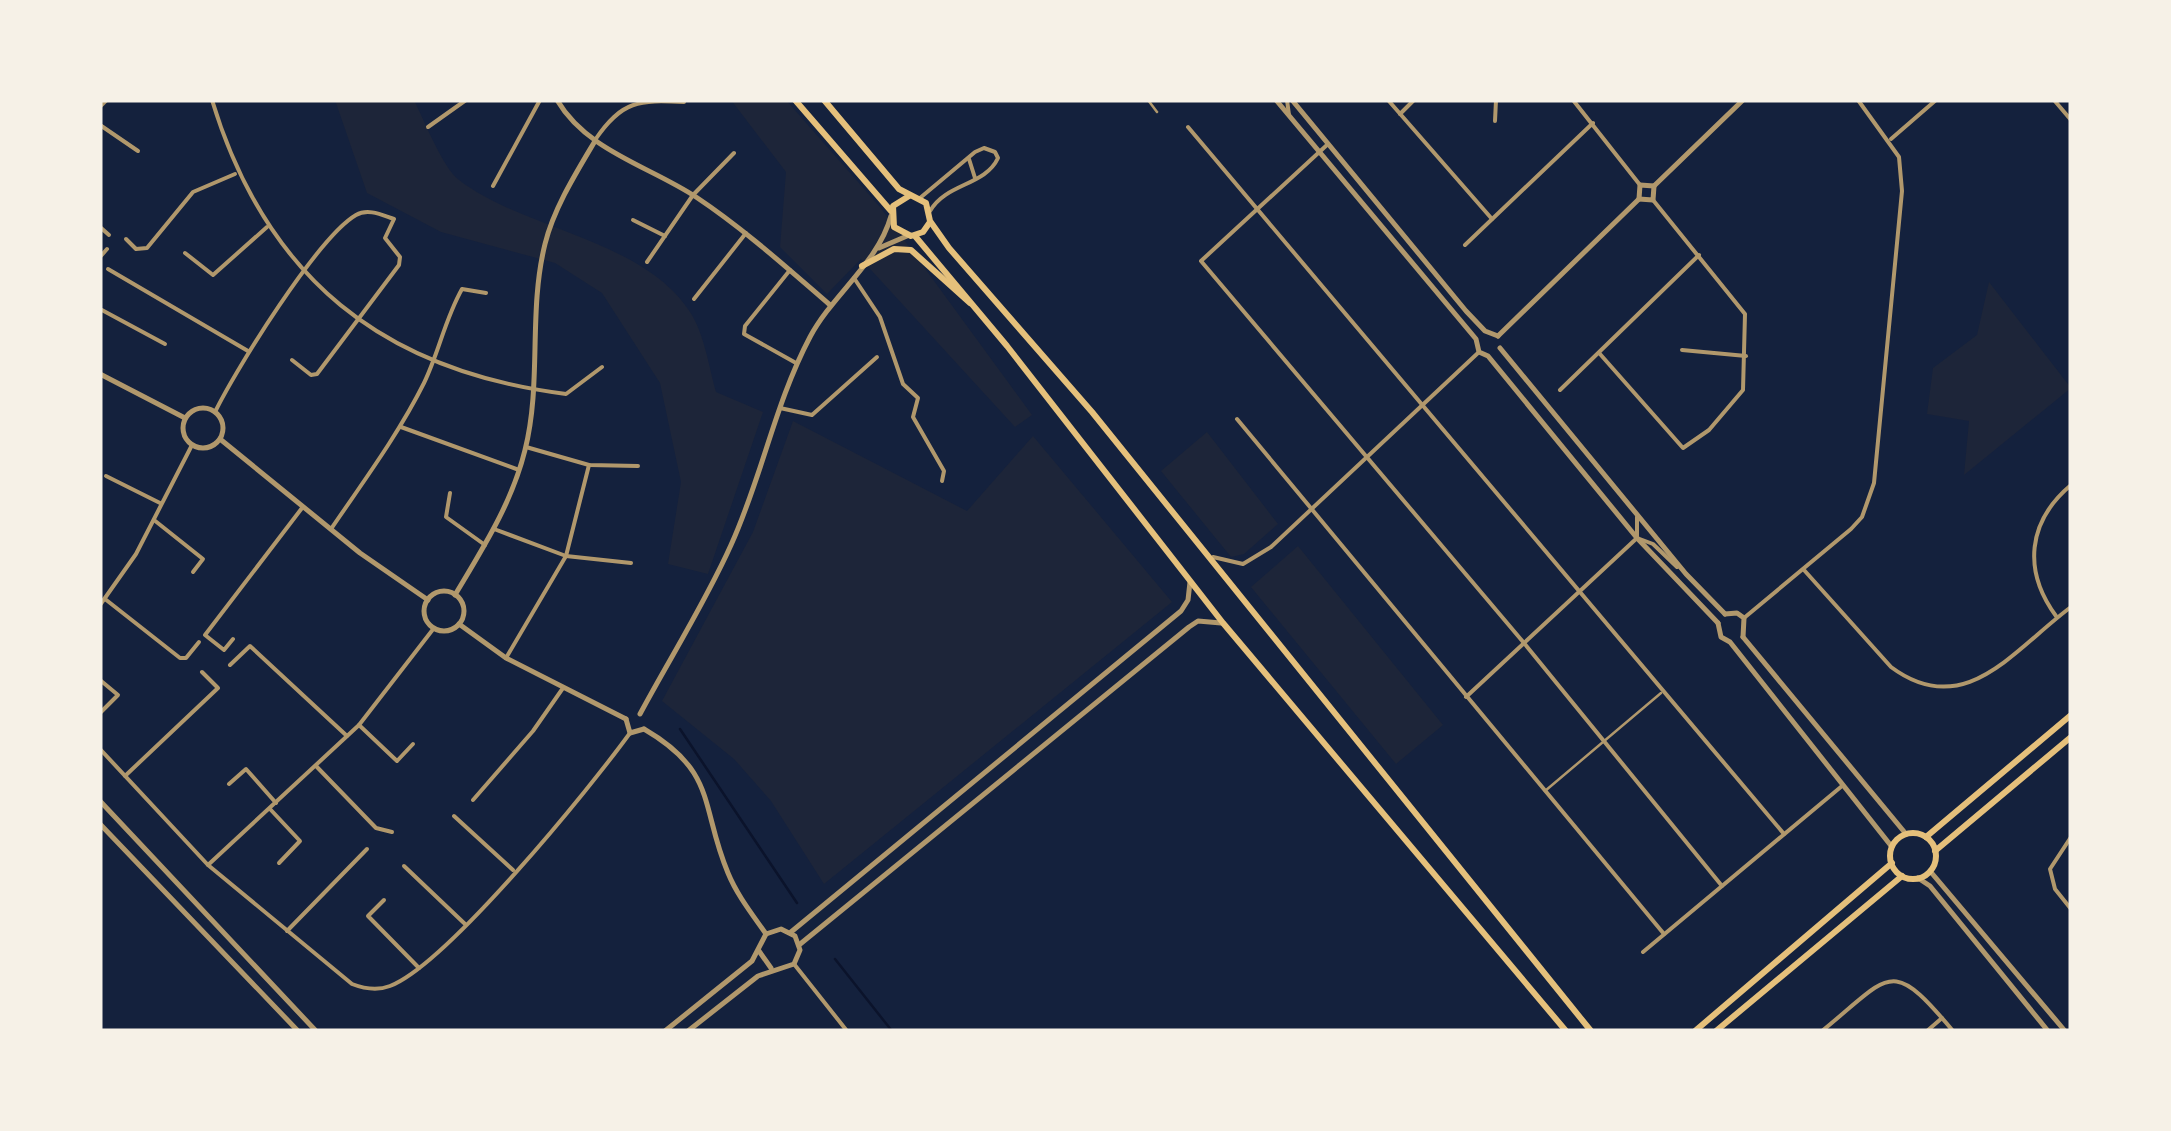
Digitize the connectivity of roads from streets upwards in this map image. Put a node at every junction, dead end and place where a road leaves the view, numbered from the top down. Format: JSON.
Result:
{"nodes":[{"id":1,"x":106,"y":100,"type":"edge"},
{"id":2,"x":212,"y":100,"type":"edge"},
{"id":3,"x":466,"y":100,"type":"edge"},
{"id":4,"x":540,"y":100,"type":"edge"},
{"id":5,"x":557,"y":100,"type":"edge"},
{"id":6,"x":795,"y":100,"type":"edge"},
{"id":7,"x":824,"y":100,"type":"edge"},
{"id":8,"x":1276,"y":100,"type":"edge"},
{"id":9,"x":1388,"y":100,"type":"edge"},
{"id":10,"x":1414,"y":100,"type":"edge"},
{"id":11,"x":1496,"y":100,"type":"edge"},
{"id":12,"x":1573,"y":100,"type":"edge"},
{"id":13,"x":1743,"y":100,"type":"edge"},
{"id":14,"x":1858,"y":100,"type":"edge"},
{"id":15,"x":1936,"y":100,"type":"edge"},
{"id":16,"x":2054,"y":100,"type":"edge"},
{"id":17,"x":684,"y":102,"type":"edge"},
{"id":18,"x":1293,"y":102,"type":"edge"},
{"id":19,"x":100,"y":106,"type":"edge"},
{"id":20,"x":1400,"y":114,"type":"junction"},
{"id":21,"x":1290,"y":117,"type":"junction"},
{"id":22,"x":2071,"y":120,"type":"edge"},
{"id":23,"x":1495,"y":121,"type":"dead end"},
{"id":24,"x":1593,"y":124,"type":"junction"},
{"id":25,"x":100,"y":125,"type":"edge"},
{"id":26,"x":428,"y":127,"type":"dead end"},
{"id":27,"x":1188,"y":127,"type":"dead end"},
{"id":28,"x":1890,"y":140,"type":"junction"},
{"id":29,"x":595,"y":141,"type":"junction"},
{"id":30,"x":1328,"y":144,"type":"junction"},
{"id":31,"x":138,"y":151,"type":"dead end"},
{"id":32,"x":1319,"y":152,"type":"junction"},
{"id":33,"x":734,"y":153,"type":"dead end"},
{"id":34,"x":968,"y":158,"type":"junction"},
{"id":35,"x":236,"y":173,"type":"junction"},
{"id":36,"x":976,"y":178,"type":"junction"},
{"id":37,"x":1640,"y":185,"type":"junction"},
{"id":38,"x":493,"y":186,"type":"dead end"},
{"id":39,"x":1654,"y":186,"type":"junction"},
{"id":40,"x":694,"y":196,"type":"junction"},
{"id":41,"x":910,"y":196,"type":"junction"},
{"id":42,"x":920,"y":198,"type":"junction"},
{"id":43,"x":1640,"y":199,"type":"junction"},
{"id":44,"x":1652,"y":200,"type":"junction"},
{"id":45,"x":2071,"y":204,"type":"edge"},
{"id":46,"x":1256,"y":210,"type":"junction"},
{"id":47,"x":930,"y":211,"type":"junction"},
{"id":48,"x":891,"y":214,"type":"junction"},
{"id":49,"x":1492,"y":219,"type":"junction"},
{"id":50,"x":634,"y":220,"type":"dead end"},
{"id":51,"x":930,"y":220,"type":"junction"},
{"id":52,"x":100,"y":227,"type":"edge"},
{"id":53,"x":268,"y":227,"type":"junction"},
{"id":54,"x":746,"y":233,"type":"junction"},
{"id":55,"x":109,"y":234,"type":"dead end"},
{"id":56,"x":665,"y":236,"type":"junction"},
{"id":57,"x":911,"y":236,"type":"junction"},
{"id":58,"x":126,"y":239,"type":"dead end"},
{"id":59,"x":1465,"y":245,"type":"dead end"},
{"id":60,"x":107,"y":249,"type":"dead end"},
{"id":61,"x":876,"y":250,"type":"junction"},
{"id":62,"x":185,"y":254,"type":"dead end"},
{"id":63,"x":1699,"y":255,"type":"junction"},
{"id":64,"x":100,"y":257,"type":"edge"},
{"id":65,"x":2071,"y":259,"type":"edge"},
{"id":66,"x":647,"y":262,"type":"dead end"},
{"id":67,"x":862,"y":266,"type":"junction"},
{"id":68,"x":108,"y":269,"type":"dead end"},
{"id":69,"x":790,"y":270,"type":"junction"},
{"id":70,"x":304,"y":276,"type":"junction"},
{"id":71,"x":853,"y":277,"type":"junction"},
{"id":72,"x":486,"y":293,"type":"dead end"},
{"id":73,"x":694,"y":299,"type":"dead end"},
{"id":74,"x":830,"y":305,"type":"junction"},
{"id":75,"x":975,"y":306,"type":"junction"},
{"id":76,"x":100,"y":309,"type":"edge"},
{"id":77,"x":358,"y":318,"type":"junction"},
{"id":78,"x":1485,"y":331,"type":"junction"},
{"id":79,"x":1498,"y":336,"type":"junction"},
{"id":80,"x":1476,"y":339,"type":"junction"},
{"id":81,"x":165,"y":344,"type":"dead end"},
{"id":82,"x":1500,"y":348,"type":"junction"},
{"id":83,"x":1682,"y":350,"type":"dead end"},
{"id":84,"x":248,"y":352,"type":"junction"},
{"id":85,"x":1480,"y":352,"type":"junction"},
{"id":86,"x":1600,"y":354,"type":"junction"},
{"id":87,"x":1488,"y":356,"type":"junction"},
{"id":88,"x":1746,"y":356,"type":"junction"},
{"id":89,"x":877,"y":357,"type":"dead end"},
{"id":90,"x":292,"y":360,"type":"dead end"},
{"id":91,"x":433,"y":363,"type":"junction"},
{"id":92,"x":798,"y":364,"type":"junction"},
{"id":93,"x":602,"y":367,"type":"dead end"},
{"id":94,"x":103,"y":376,"type":"edge"},
{"id":95,"x":100,"y":387,"type":"edge"},
{"id":96,"x":534,"y":390,"type":"junction"},
{"id":97,"x":1560,"y":390,"type":"dead end"},
{"id":98,"x":1424,"y":405,"type":"junction"},
{"id":99,"x":778,"y":408,"type":"junction"},
{"id":100,"x":215,"y":412,"type":"junction"},
{"id":101,"x":185,"y":418,"type":"junction"},
{"id":102,"x":1237,"y":419,"type":"dead end"},
{"id":103,"x":400,"y":427,"type":"junction"},
{"id":104,"x":220,"y":439,"type":"junction"},
{"id":105,"x":192,"y":445,"type":"junction"},
{"id":106,"x":526,"y":448,"type":"junction"},
{"id":107,"x":1368,"y":457,"type":"junction"},
{"id":108,"x":588,"y":465,"type":"junction"},
{"id":109,"x":638,"y":466,"type":"dead end"},
{"id":110,"x":519,"y":470,"type":"junction"},
{"id":111,"x":106,"y":476,"type":"dead end"},
{"id":112,"x":942,"y":481,"type":"dead end"},
{"id":113,"x":2071,"y":485,"type":"edge"},
{"id":114,"x":450,"y":493,"type":"dead end"},
{"id":115,"x":162,"y":504,"type":"junction"},
{"id":116,"x":302,"y":508,"type":"junction"},
{"id":117,"x":1311,"y":510,"type":"junction"},
{"id":118,"x":1635,"y":512,"type":"junction"},
{"id":119,"x":154,"y":520,"type":"junction"},
{"id":120,"x":494,"y":529,"type":"junction"},
{"id":121,"x":331,"y":530,"type":"junction"},
{"id":122,"x":1638,"y":538,"type":"junction"},
{"id":123,"x":485,"y":545,"type":"junction"},
{"id":124,"x":1202,"y":550,"type":"junction"},
{"id":125,"x":566,"y":556,"type":"junction"},
{"id":126,"x":631,"y":563,"type":"dead end"},
{"id":127,"x":1804,"y":570,"type":"junction"},
{"id":128,"x":193,"y":572,"type":"dead end"},
{"id":129,"x":1686,"y":574,"type":"junction"},
{"id":130,"x":1190,"y":580,"type":"junction"},
{"id":131,"x":1581,"y":590,"type":"junction"},
{"id":132,"x":455,"y":595,"type":"junction"},
{"id":133,"x":428,"y":600,"type":"junction"},
{"id":134,"x":101,"y":602,"type":"edge"},
{"id":135,"x":2071,"y":606,"type":"edge"},
{"id":136,"x":1725,"y":614,"type":"junction"},
{"id":137,"x":1744,"y":618,"type":"junction"},
{"id":138,"x":2056,"y":618,"type":"junction"},
{"id":139,"x":1223,"y":623,"type":"junction"},
{"id":140,"x":1718,"y":623,"type":"junction"},
{"id":141,"x":459,"y":624,"type":"junction"},
{"id":142,"x":434,"y":628,"type":"junction"},
{"id":143,"x":1743,"y":637,"type":"junction"},
{"id":144,"x":233,"y":639,"type":"dead end"},
{"id":145,"x":200,"y":642,"type":"dead end"},
{"id":146,"x":1730,"y":642,"type":"junction"},
{"id":147,"x":1524,"y":644,"type":"junction"},
{"id":148,"x":506,"y":658,"type":"junction"},
{"id":149,"x":230,"y":665,"type":"dead end"},
{"id":150,"x":202,"y":672,"type":"dead end"},
{"id":151,"x":100,"y":680,"type":"edge"},
{"id":152,"x":563,"y":688,"type":"junction"},
{"id":153,"x":1466,"y":696,"type":"junction"},
{"id":154,"x":100,"y":713,"type":"edge"},
{"id":155,"x":640,"y":714,"type":"junction"},
{"id":156,"x":2071,"y":715,"type":"edge"},
{"id":157,"x":626,"y":719,"type":"junction"},
{"id":158,"x":358,"y":725,"type":"junction"},
{"id":159,"x":644,"y":729,"type":"junction"},
{"id":160,"x":630,"y":733,"type":"junction"},
{"id":161,"x":347,"y":736,"type":"junction"},
{"id":162,"x":2071,"y":737,"type":"edge"},
{"id":163,"x":413,"y":744,"type":"dead end"},
{"id":164,"x":100,"y":749,"type":"edge"},
{"id":165,"x":316,"y":766,"type":"junction"},
{"id":166,"x":125,"y":776,"type":"junction"},
{"id":167,"x":229,"y":784,"type":"dead end"},
{"id":168,"x":1842,"y":786,"type":"junction"},
{"id":169,"x":473,"y":800,"type":"dead end"},
{"id":170,"x":100,"y":801,"type":"edge"},
{"id":171,"x":276,"y":803,"type":"junction"},
{"id":172,"x":270,"y":809,"type":"junction"},
{"id":173,"x":454,"y":816,"type":"dead end"},
{"id":174,"x":100,"y":824,"type":"edge"},
{"id":175,"x":392,"y":832,"type":"dead end"},
{"id":176,"x":1784,"y":834,"type":"junction"},
{"id":177,"x":1906,"y":834,"type":"junction"},
{"id":178,"x":1926,"y":837,"type":"junction"},
{"id":179,"x":2071,"y":837,"type":"edge"},
{"id":180,"x":1892,"y":847,"type":"junction"},
{"id":181,"x":366,"y":848,"type":"dead end"},
{"id":182,"x":1936,"y":851,"type":"junction"},
{"id":183,"x":279,"y":863,"type":"dead end"},
{"id":184,"x":1892,"y":864,"type":"junction"},
{"id":185,"x":208,"y":866,"type":"junction"},
{"id":186,"x":404,"y":866,"type":"dead end"},
{"id":187,"x":514,"y":871,"type":"junction"},
{"id":188,"x":1930,"y":871,"type":"junction"},
{"id":189,"x":1902,"y":876,"type":"junction"},
{"id":190,"x":1918,"y":878,"type":"junction"},
{"id":191,"x":1722,"y":886,"type":"junction"},
{"id":192,"x":384,"y":900,"type":"dead end"},
{"id":193,"x":2071,"y":909,"type":"edge"},
{"id":194,"x":465,"y":924,"type":"junction"},
{"id":195,"x":286,"y":931,"type":"junction"},
{"id":196,"x":792,"y":932,"type":"junction"},
{"id":197,"x":766,"y":934,"type":"junction"},
{"id":198,"x":1664,"y":934,"type":"junction"},
{"id":199,"x":800,"y":945,"type":"junction"},
{"id":200,"x":758,"y":951,"type":"junction"},
{"id":201,"x":1643,"y":952,"type":"dead end"},
{"id":202,"x":794,"y":964,"type":"junction"},
{"id":203,"x":419,"y":968,"type":"junction"},
{"id":204,"x":774,"y":969,"type":"junction"},
{"id":205,"x":1942,"y":1018,"type":"junction"},
{"id":206,"x":298,"y":1031,"type":"edge"},
{"id":207,"x":316,"y":1031,"type":"edge"},
{"id":208,"x":665,"y":1031,"type":"edge"},
{"id":209,"x":688,"y":1031,"type":"edge"},
{"id":210,"x":847,"y":1031,"type":"edge"},
{"id":211,"x":1566,"y":1031,"type":"edge"},
{"id":212,"x":1592,"y":1031,"type":"edge"},
{"id":213,"x":1695,"y":1031,"type":"edge"},
{"id":214,"x":1716,"y":1031,"type":"edge"},
{"id":215,"x":1822,"y":1031,"type":"edge"},
{"id":216,"x":1927,"y":1031,"type":"edge"},
{"id":217,"x":1953,"y":1031,"type":"edge"},
{"id":218,"x":2048,"y":1031,"type":"edge"},
{"id":219,"x":2065,"y":1031,"type":"edge"}],
"edges":[{"from":1,"to":19,"type":"street"},
{"from":2,"to":35,"type":"street"},
{"from":3,"to":26,"type":"street"},
{"from":4,"to":38,"type":"street"},
{"from":5,"to":29,"type":"street"},
{"from":6,"to":48,"type":"main road"},
{"from":7,"to":41,"type":"main road"},
{"from":8,"to":21,"type":"street"},
{"from":9,"to":20,"type":"street"},
{"from":10,"to":20,"type":"street"},
{"from":11,"to":23,"type":"street"},
{"from":12,"to":24,"type":"street"},
{"from":13,"to":39,"type":"street"},
{"from":14,"to":28,"type":"street"},
{"from":15,"to":28,"type":"street"},
{"from":16,"to":22,"type":"street"},
{"from":17,"to":29,"type":"street"},
{"from":18,"to":21,"type":"street"},
{"from":18,"to":30,"type":"street"},
{"from":20,"to":49,"type":"street"},
{"from":21,"to":32,"type":"street"},
{"from":24,"to":37,"type":"street"},
{"from":24,"to":49,"type":"street"},
{"from":25,"to":31,"type":"street"},
{"from":27,"to":46,"type":"street"},
{"from":28,"to":127,"type":"street"},
{"from":29,"to":40,"type":"street"},
{"from":29,"to":96,"type":"street"},
{"from":30,"to":32,"type":"street"},
{"from":30,"to":78,"type":"street"},
{"from":32,"to":46,"type":"street"},
{"from":32,"to":80,"type":"street"},
{"from":33,"to":40,"type":"street"},
{"from":34,"to":36,"type":"street"},
{"from":34,"to":36,"type":"street"},
{"from":34,"to":42,"type":"street"},
{"from":35,"to":53,"type":"street"},
{"from":35,"to":58,"type":"street"},
{"from":36,"to":47,"type":"street"},
{"from":37,"to":39,"type":"street"},
{"from":37,"to":43,"type":"street"},
{"from":39,"to":44,"type":"street"},
{"from":40,"to":54,"type":"street"},
{"from":40,"to":56,"type":"street"},
{"from":41,"to":42,"type":"main road"},
{"from":41,"to":48,"type":"main road"},
{"from":42,"to":47,"type":"main road"},
{"from":43,"to":44,"type":"street"},
{"from":43,"to":79,"type":"street"},
{"from":44,"to":63,"type":"street"},
{"from":45,"to":65,"type":"street"},
{"from":46,"to":98,"type":"street"},
{"from":46,"to":107,"type":"street"},
{"from":47,"to":51,"type":"main road"},
{"from":48,"to":57,"type":"main road"},
{"from":48,"to":61,"type":"street"},
{"from":49,"to":59,"type":"street"},
{"from":50,"to":56,"type":"street"},
{"from":51,"to":57,"type":"main road"},
{"from":51,"to":124,"type":"main road"},
{"from":52,"to":55,"type":"street"},
{"from":53,"to":62,"type":"street"},
{"from":53,"to":70,"type":"street"},
{"from":54,"to":69,"type":"street"},
{"from":54,"to":73,"type":"street"},
{"from":56,"to":66,"type":"street"},
{"from":57,"to":61,"type":"street"},
{"from":57,"to":75,"type":"main road"},
{"from":60,"to":64,"type":"street"},
{"from":61,"to":67,"type":"street"},
{"from":63,"to":86,"type":"street"},
{"from":63,"to":88,"type":"street"},
{"from":67,"to":71,"type":"street"},
{"from":67,"to":75,"type":"main road"},
{"from":68,"to":84,"type":"street"},
{"from":69,"to":74,"type":"street"},
{"from":69,"to":92,"type":"street"},
{"from":70,"to":77,"type":"street"},
{"from":70,"to":77,"type":"street"},
{"from":70,"to":84,"type":"street"},
{"from":71,"to":74,"type":"street"},
{"from":71,"to":112,"type":"street"},
{"from":72,"to":91,"type":"street"},
{"from":74,"to":92,"type":"street"},
{"from":75,"to":130,"type":"main road"},
{"from":76,"to":81,"type":"street"},
{"from":77,"to":90,"type":"street"},
{"from":77,"to":91,"type":"street"},
{"from":78,"to":79,"type":"street"},
{"from":78,"to":80,"type":"street"},
{"from":79,"to":82,"type":"street"},
{"from":80,"to":85,"type":"street"},
{"from":82,"to":87,"type":"street"},
{"from":82,"to":118,"type":"street"},
{"from":83,"to":88,"type":"street"},
{"from":84,"to":100,"type":"street"},
{"from":85,"to":87,"type":"street"},
{"from":85,"to":98,"type":"street"},
{"from":86,"to":88,"type":"street"},
{"from":86,"to":97,"type":"street"},
{"from":87,"to":122,"type":"street"},
{"from":89,"to":99,"type":"street"},
{"from":91,"to":96,"type":"street"},
{"from":91,"to":103,"type":"street"},
{"from":92,"to":99,"type":"street"},
{"from":93,"to":96,"type":"street"},
{"from":94,"to":95,"type":"street"},
{"from":94,"to":101,"type":"street"},
{"from":96,"to":106,"type":"street"},
{"from":98,"to":107,"type":"street"},
{"from":98,"to":131,"type":"street"},
{"from":99,"to":155,"type":"street"},
{"from":100,"to":101,"type":"street"},
{"from":100,"to":104,"type":"street"},
{"from":101,"to":105,"type":"street"},
{"from":102,"to":117,"type":"street"},
{"from":103,"to":110,"type":"street"},
{"from":103,"to":121,"type":"street"},
{"from":104,"to":105,"type":"street"},
{"from":104,"to":116,"type":"street"},
{"from":105,"to":115,"type":"street"},
{"from":106,"to":108,"type":"street"},
{"from":106,"to":110,"type":"street"},
{"from":107,"to":117,"type":"street"},
{"from":107,"to":147,"type":"street"},
{"from":108,"to":109,"type":"street"},
{"from":108,"to":125,"type":"street"},
{"from":110,"to":120,"type":"street"},
{"from":111,"to":115,"type":"street"},
{"from":113,"to":138,"type":"street"},
{"from":114,"to":123,"type":"street"},
{"from":115,"to":119,"type":"street"},
{"from":116,"to":121,"type":"street"},
{"from":116,"to":144,"type":"street"},
{"from":117,"to":124,"type":"street"},
{"from":117,"to":153,"type":"street"},
{"from":118,"to":122,"type":"street"},
{"from":118,"to":129,"type":"street"},
{"from":119,"to":128,"type":"street"},
{"from":119,"to":134,"type":"street"},
{"from":120,"to":123,"type":"street"},
{"from":120,"to":125,"type":"street"},
{"from":121,"to":133,"type":"street"},
{"from":122,"to":129,"type":"street"},
{"from":122,"to":131,"type":"street"},
{"from":122,"to":140,"type":"street"},
{"from":123,"to":132,"type":"street"},
{"from":124,"to":212,"type":"main road"},
{"from":125,"to":126,"type":"street"},
{"from":125,"to":148,"type":"street"},
{"from":127,"to":137,"type":"street"},
{"from":127,"to":138,"type":"street"},
{"from":129,"to":136,"type":"street"},
{"from":130,"to":139,"type":"main road"},
{"from":130,"to":196,"type":"street"},
{"from":131,"to":147,"type":"street"},
{"from":131,"to":176,"type":"street"},
{"from":132,"to":133,"type":"street"},
{"from":132,"to":141,"type":"street"},
{"from":133,"to":142,"type":"street"},
{"from":134,"to":145,"type":"street"},
{"from":135,"to":138,"type":"street"},
{"from":136,"to":137,"type":"street"},
{"from":136,"to":140,"type":"street"},
{"from":137,"to":143,"type":"street"},
{"from":139,"to":199,"type":"street"},
{"from":139,"to":211,"type":"main road"},
{"from":140,"to":146,"type":"street"},
{"from":141,"to":142,"type":"street"},
{"from":141,"to":148,"type":"street"},
{"from":142,"to":158,"type":"street"},
{"from":143,"to":146,"type":"street"},
{"from":143,"to":177,"type":"street"},
{"from":146,"to":168,"type":"street"},
{"from":147,"to":153,"type":"street"},
{"from":147,"to":191,"type":"street"},
{"from":148,"to":152,"type":"street"},
{"from":149,"to":161,"type":"street"},
{"from":150,"to":166,"type":"street"},
{"from":151,"to":154,"type":"street"},
{"from":152,"to":157,"type":"street"},
{"from":152,"to":169,"type":"street"},
{"from":153,"to":198,"type":"street"},
{"from":155,"to":157,"type":"street"},
{"from":155,"to":159,"type":"street"},
{"from":156,"to":178,"type":"main road"},
{"from":157,"to":160,"type":"street"},
{"from":158,"to":161,"type":"street"},
{"from":158,"to":163,"type":"street"},
{"from":159,"to":160,"type":"street"},
{"from":159,"to":197,"type":"street"},
{"from":160,"to":187,"type":"street"},
{"from":161,"to":165,"type":"street"},
{"from":162,"to":182,"type":"main road"},
{"from":164,"to":166,"type":"street"},
{"from":165,"to":171,"type":"street"},
{"from":165,"to":175,"type":"street"},
{"from":166,"to":185,"type":"street"},
{"from":167,"to":171,"type":"street"},
{"from":168,"to":176,"type":"street"},
{"from":168,"to":180,"type":"street"},
{"from":170,"to":207,"type":"street"},
{"from":171,"to":172,"type":"street"},
{"from":172,"to":183,"type":"street"},
{"from":172,"to":185,"type":"street"},
{"from":173,"to":187,"type":"street"},
{"from":174,"to":206,"type":"street"},
{"from":176,"to":191,"type":"street"},
{"from":177,"to":178,"type":"main road"},
{"from":177,"to":180,"type":"main road"},
{"from":178,"to":182,"type":"main road"},
{"from":179,"to":193,"type":"street"},
{"from":180,"to":184,"type":"main road"},
{"from":181,"to":195,"type":"street"},
{"from":182,"to":188,"type":"main road"},
{"from":184,"to":189,"type":"main road"},
{"from":184,"to":213,"type":"main road"},
{"from":185,"to":195,"type":"street"},
{"from":186,"to":194,"type":"street"},
{"from":187,"to":194,"type":"street"},
{"from":188,"to":190,"type":"main road"},
{"from":188,"to":219,"type":"street"},
{"from":189,"to":190,"type":"main road"},
{"from":189,"to":214,"type":"main road"},
{"from":190,"to":218,"type":"street"},
{"from":191,"to":198,"type":"street"},
{"from":192,"to":203,"type":"street"},
{"from":194,"to":203,"type":"street"},
{"from":195,"to":203,"type":"street"},
{"from":196,"to":197,"type":"street"},
{"from":196,"to":199,"type":"street"},
{"from":197,"to":200,"type":"street"},
{"from":198,"to":201,"type":"street"},
{"from":199,"to":202,"type":"street"},
{"from":200,"to":204,"type":"street"},
{"from":200,"to":208,"type":"street"},
{"from":202,"to":204,"type":"street"},
{"from":202,"to":210,"type":"street"},
{"from":204,"to":209,"type":"street"},
{"from":205,"to":215,"type":"street"},
{"from":205,"to":216,"type":"street"},
{"from":205,"to":217,"type":"street"}]}
